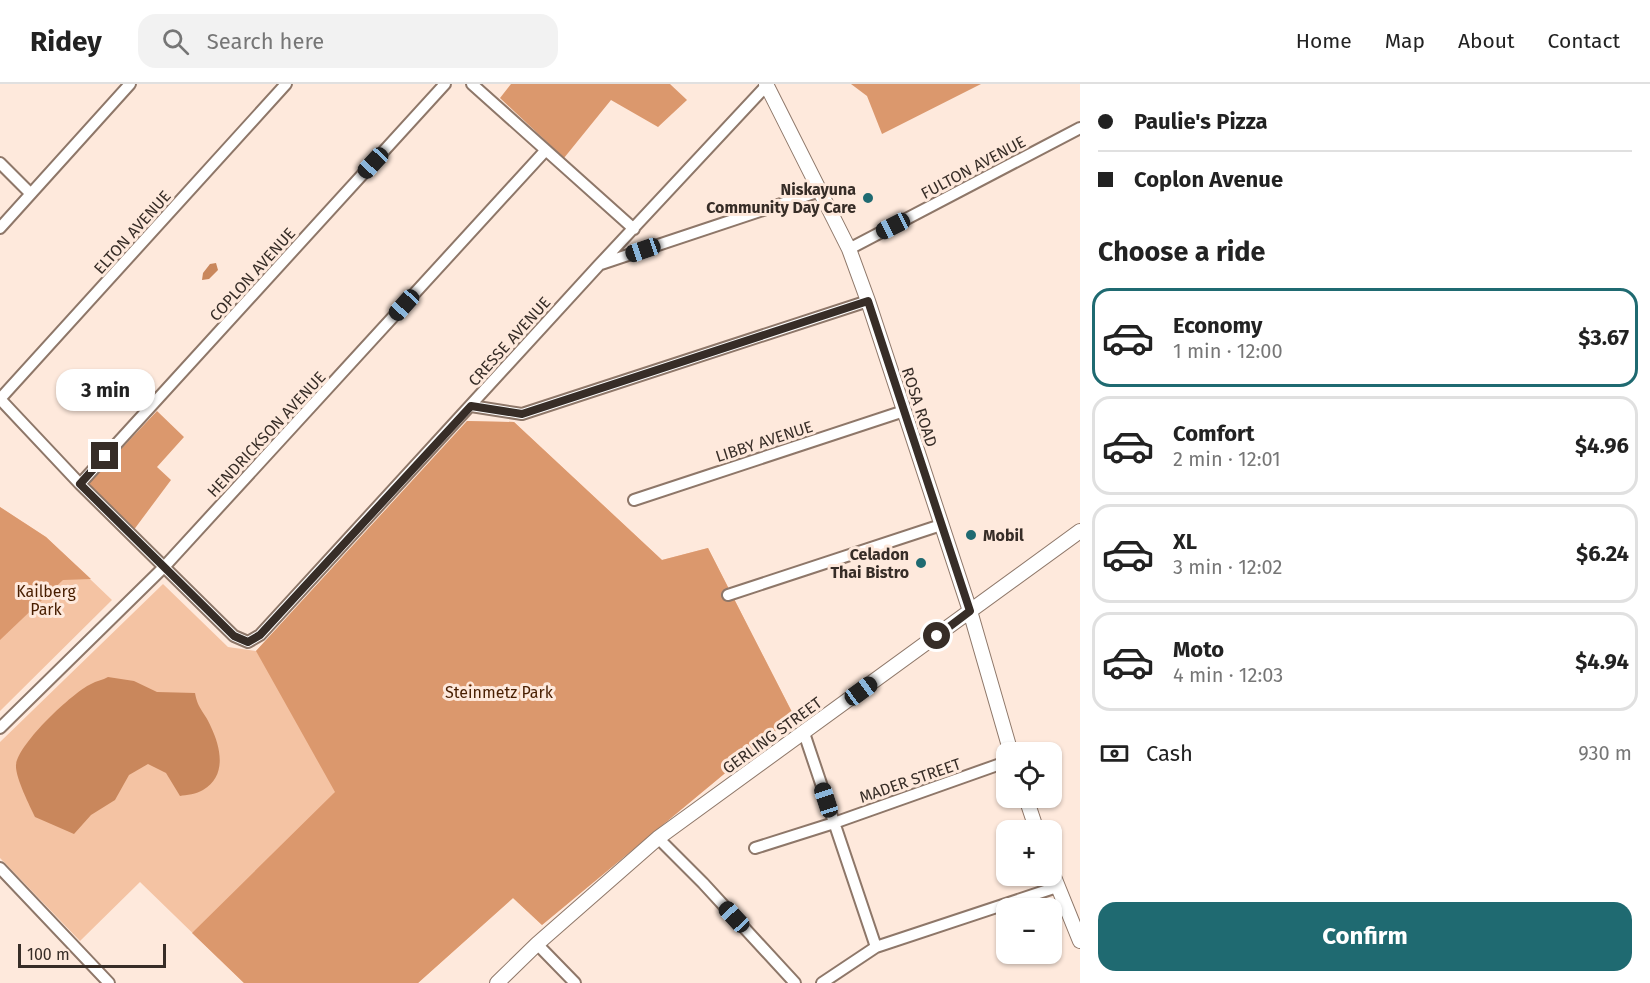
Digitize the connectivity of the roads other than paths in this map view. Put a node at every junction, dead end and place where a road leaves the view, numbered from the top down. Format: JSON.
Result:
{"nodes":[{"id":1,"x":130,"y":84,"type":"edge"},
{"id":2,"x":286,"y":84,"type":"edge"},
{"id":3,"x":445,"y":84,"type":"edge"},
{"id":4,"x":472,"y":84,"type":"edge"},
{"id":5,"x":766,"y":85,"type":"edge"},
{"id":6,"x":1080,"y":128,"type":"edge"},
{"id":7,"x":545,"y":151,"type":"junction"},
{"id":8,"x":0,"y":164,"type":"edge"},
{"id":9,"x":820,"y":191,"type":"junction"},
{"id":10,"x":30,"y":193,"type":"junction"},
{"id":11,"x":0,"y":228,"type":"edge"},
{"id":12,"x":634,"y":229,"type":"junction"},
{"id":13,"x":849,"y":249,"type":"junction"},
{"id":14,"x":599,"y":265,"type":"junction"},
{"id":15,"x":868,"y":301,"type":"junction"},
{"id":16,"x":0,"y":399,"type":"edge"},
{"id":17,"x":471,"y":406,"type":"junction"},
{"id":18,"x":904,"y":411,"type":"junction"},
{"id":19,"x":80,"y":484,"type":"junction"},
{"id":20,"x":634,"y":500,"type":"dead end"},
{"id":21,"x":941,"y":525,"type":"junction"},
{"id":22,"x":1080,"y":531,"type":"edge"},
{"id":23,"x":164,"y":567,"type":"junction"},
{"id":24,"x":728,"y":595,"type":"dead end"},
{"id":25,"x":970,"y":611,"type":"junction"},
{"id":26,"x":0,"y":728,"type":"edge"},
{"id":27,"x":804,"y":733,"type":"junction"},
{"id":28,"x":1008,"y":742,"type":"edge"},
{"id":29,"x":996,"y":766,"type":"edge"},
{"id":30,"x":834,"y":823,"type":"junction"},
{"id":31,"x":658,"y":838,"type":"junction"},
{"id":32,"x":755,"y":848,"type":"dead end"},
{"id":33,"x":0,"y":868,"type":"edge"},
{"id":34,"x":1057,"y":887,"type":"joint"},
{"id":35,"x":1075,"y":914,"type":"edge"},
{"id":36,"x":1080,"y":940,"type":"edge"},
{"id":37,"x":537,"y":944,"type":"junction"},
{"id":38,"x":876,"y":947,"type":"junction"},
{"id":39,"x":109,"y":983,"type":"edge"},
{"id":40,"x":497,"y":983,"type":"edge"},
{"id":41,"x":574,"y":983,"type":"edge"},
{"id":42,"x":795,"y":983,"type":"edge"},
{"id":43,"x":822,"y":983,"type":"edge"}],
"edges":[{"from":1,"to":10,"type":"street"},
{"from":2,"to":16,"type":"street","name":"ELTON AVENUE"},
{"from":3,"to":19,"type":"street","name":"COPLON AVENUE"},
{"from":4,"to":7,"type":"street"},
{"from":5,"to":9,"type":"street","name":"ROSA ROAD"},
{"from":5,"to":12,"type":"street","name":"CRESSE AVENUE"},
{"from":6,"to":13,"type":"street","name":"FULTON AVENUE"},
{"from":7,"to":12,"type":"street"},
{"from":7,"to":23,"type":"street","name":"HENDRICKSON AVENUE"},
{"from":8,"to":10,"type":"street"},
{"from":9,"to":13,"type":"street","name":"ROSA ROAD"},
{"from":9,"to":14,"type":"street"},
{"from":10,"to":11,"type":"street"},
{"from":12,"to":14,"type":"street","name":"CRESSE AVENUE"},
{"from":13,"to":15,"type":"street","name":"ROSA ROAD"},
{"from":14,"to":17,"type":"street","name":"CRESSE AVENUE"},
{"from":15,"to":17,"type":"street"},
{"from":15,"to":18,"type":"street","name":"ROSA ROAD"},
{"from":16,"to":19,"type":"street"},
{"from":17,"to":23,"type":"street","name":"CRESSE AVENUE"},
{"from":18,"to":20,"type":"street","name":"LIBBY AVENUE"},
{"from":18,"to":21,"type":"street","name":"ROSA ROAD"},
{"from":19,"to":23,"type":"street"},
{"from":21,"to":24,"type":"street"},
{"from":21,"to":25,"type":"street","name":"ROSA ROAD"},
{"from":22,"to":25,"type":"street","name":"GERLING STREET"},
{"from":23,"to":26,"type":"street","name":"HENDRICKSON AVENUE"},
{"from":25,"to":27,"type":"street","name":"GERLING STREET"},
{"from":25,"to":28,"type":"street","name":"ROSA ROAD"},
{"from":27,"to":30,"type":"street"},
{"from":27,"to":31,"type":"street","name":"GERLING STREET"},
{"from":29,"to":30,"type":"street","name":"MADER STREET"},
{"from":30,"to":32,"type":"street","name":"MADER STREET"},
{"from":30,"to":38,"type":"street"},
{"from":31,"to":37,"type":"street","name":"GERLING STREET"},
{"from":31,"to":42,"type":"street"},
{"from":33,"to":39,"type":"street"},
{"from":34,"to":35,"type":"street"},
{"from":34,"to":38,"type":"street"},
{"from":35,"to":36,"type":"street"},
{"from":37,"to":40,"type":"street","name":"GERLING STREET"},
{"from":37,"to":41,"type":"street"},
{"from":38,"to":43,"type":"street"}]}
